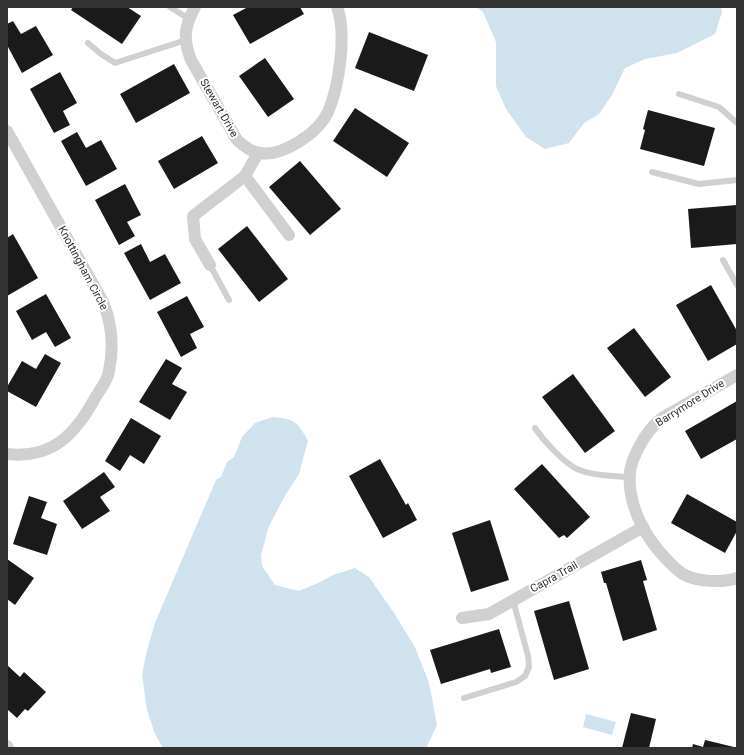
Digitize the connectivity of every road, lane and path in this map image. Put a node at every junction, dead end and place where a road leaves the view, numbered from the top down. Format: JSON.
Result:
{"nodes":[{"id":1,"x":170,"y":7,"type":"edge"},
{"id":2,"x":195,"y":7,"type":"edge"},
{"id":3,"x":337,"y":7,"type":"edge"},
{"id":4,"x":189,"y":19,"type":"junction"},
{"id":5,"x":186,"y":40,"type":"junction"},
{"id":6,"x":88,"y":43,"type":"dead end"},
{"id":7,"x":679,"y":94,"type":"dead end"},
{"id":8,"x":737,"y":123,"type":"edge"},
{"id":9,"x":7,"y":131,"type":"edge"},
{"id":10,"x":258,"y":153,"type":"junction"},
{"id":11,"x":652,"y":172,"type":"dead end"},
{"id":12,"x":245,"y":176,"type":"junction"},
{"id":13,"x":737,"y":180,"type":"edge"},
{"id":14,"x":290,"y":235,"type":"dead end"},
{"id":15,"x":723,"y":260,"type":"dead end"},
{"id":16,"x":210,"y":266,"type":"joint"},
{"id":17,"x":737,"y":285,"type":"edge"},
{"id":18,"x":229,"y":300,"type":"dead end"},
{"id":19,"x":737,"y":375,"type":"edge"},
{"id":20,"x":535,"y":428,"type":"dead end"},
{"id":21,"x":7,"y":454,"type":"edge"},
{"id":22,"x":630,"y":477,"type":"junction"},
{"id":23,"x":643,"y":528,"type":"junction"},
{"id":24,"x":737,"y":578,"type":"edge"},
{"id":25,"x":513,"y":600,"type":"junction"},
{"id":26,"x":462,"y":618,"type":"dead end"},
{"id":27,"x":464,"y":698,"type":"dead end"}],
"edges":[{"from":1,"to":4,"type":"lane"},
{"from":2,"to":4,"type":"street","name":"Stewart Drive"},
{"from":3,"to":10,"type":"street"},
{"from":4,"to":5,"type":"street","name":"Stewart Drive"},
{"from":5,"to":6,"type":"lane"},
{"from":5,"to":10,"type":"street","name":"Stewart Drive"},
{"from":7,"to":8,"type":"lane"},
{"from":9,"to":21,"type":"street","name":"Knottingham Circle"},
{"from":10,"to":12,"type":"street"},
{"from":11,"to":13,"type":"lane"},
{"from":12,"to":14,"type":"street"},
{"from":12,"to":16,"type":"street"},
{"from":15,"to":17,"type":"lane"},
{"from":16,"to":18,"type":"lane"},
{"from":19,"to":22,"type":"street","name":"Barrymore Drive"},
{"from":20,"to":22,"type":"lane"},
{"from":22,"to":23,"type":"street","name":"Barrymore Drive"},
{"from":23,"to":24,"type":"street","name":"Barrymore Drive"},
{"from":23,"to":25,"type":"street","name":"Capra Trail"},
{"from":25,"to":26,"type":"street","name":"Capra Trail"},
{"from":25,"to":27,"type":"lane"}]}
